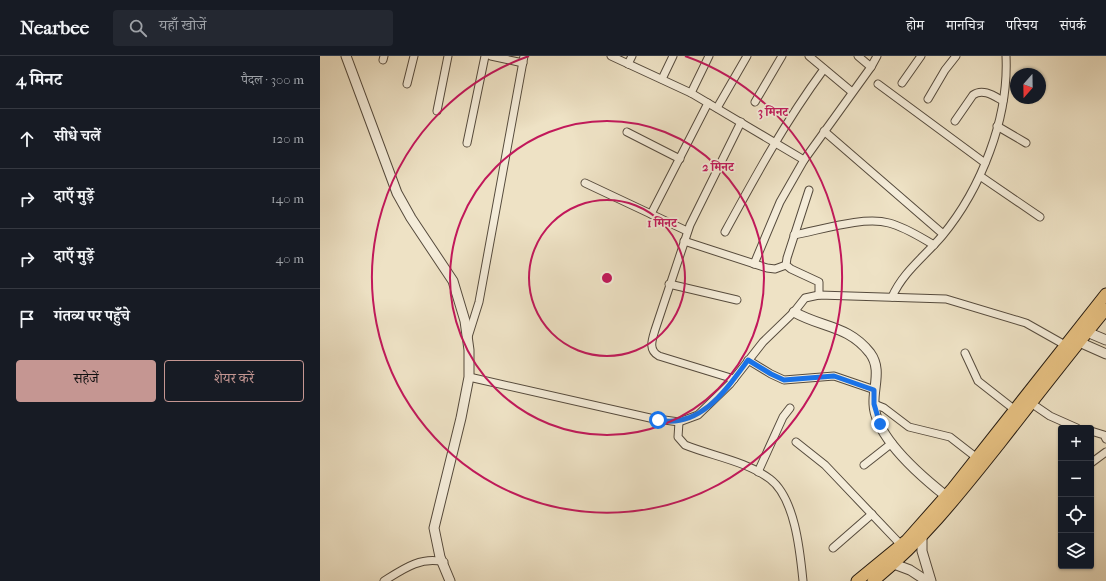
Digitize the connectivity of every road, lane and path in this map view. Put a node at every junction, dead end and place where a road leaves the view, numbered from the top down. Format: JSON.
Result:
{"nodes":[{"id":1,"x":346,"y":56,"type":"edge"},
{"id":2,"x":414,"y":56,"type":"edge"},
{"id":3,"x":448,"y":56,"type":"edge"},
{"id":4,"x":485,"y":56,"type":"edge"},
{"id":5,"x":492,"y":56,"type":"edge"},
{"id":6,"x":611,"y":56,"type":"edge"},
{"id":7,"x":632,"y":56,"type":"edge"},
{"id":8,"x":673,"y":56,"type":"edge"},
{"id":9,"x":709,"y":56,"type":"edge"},
{"id":10,"x":747,"y":56,"type":"edge"},
{"id":11,"x":782,"y":56,"type":"edge"},
{"id":12,"x":809,"y":56,"type":"edge"},
{"id":13,"x":858,"y":56,"type":"edge"},
{"id":14,"x":877,"y":56,"type":"edge"},
{"id":15,"x":921,"y":56,"type":"edge"},
{"id":16,"x":956,"y":56,"type":"edge"},
{"id":17,"x":1006,"y":56,"type":"edge"},
{"id":18,"x":523,"y":60,"type":"edge"},
{"id":19,"x":628,"y":64,"type":"junction"},
{"id":20,"x":871,"y":67,"type":"junction"},
{"id":21,"x":824,"y":69,"type":"junction"},
{"id":22,"x":662,"y":79,"type":"junction"},
{"id":23,"x":902,"y":83,"type":"dead end"},
{"id":24,"x":407,"y":84,"type":"dead end"},
{"id":25,"x":878,"y":84,"type":"dead end"},
{"id":26,"x":852,"y":92,"type":"junction"},
{"id":27,"x":691,"y":93,"type":"junction"},
{"id":28,"x":928,"y":99,"type":"dead end"},
{"id":29,"x":1003,"y":101,"type":"junction"},
{"id":30,"x":755,"y":102,"type":"dead end"},
{"id":31,"x":708,"y":103,"type":"junction"},
{"id":32,"x":716,"y":108,"type":"junction"},
{"id":33,"x":437,"y":111,"type":"dead end"},
{"id":34,"x":955,"y":121,"type":"dead end"},
{"id":35,"x":741,"y":122,"type":"junction"},
{"id":36,"x":997,"y":126,"type":"junction"},
{"id":37,"x":824,"y":131,"type":"junction"},
{"id":38,"x":626,"y":132,"type":"dead end"},
{"id":39,"x":774,"y":142,"type":"junction"},
{"id":40,"x":1026,"y":142,"type":"dead end"},
{"id":41,"x":467,"y":143,"type":"dead end"},
{"id":42,"x":680,"y":159,"type":"junction"},
{"id":43,"x":804,"y":160,"type":"junction"},
{"id":44,"x":985,"y":163,"type":"junction"},
{"id":45,"x":980,"y":176,"type":"junction"},
{"id":46,"x":586,"y":183,"type":"dead end"},
{"id":47,"x":809,"y":190,"type":"dead end"},
{"id":48,"x":651,"y":214,"type":"junction"},
{"id":49,"x":1040,"y":217,"type":"dead end"},
{"id":50,"x":687,"y":231,"type":"junction"},
{"id":51,"x":725,"y":232,"type":"dead end"},
{"id":52,"x":943,"y":234,"type":"junction"},
{"id":53,"x":794,"y":235,"type":"junction"},
{"id":54,"x":684,"y":241,"type":"junction"},
{"id":55,"x":934,"y":245,"type":"junction"},
{"id":56,"x":754,"y":264,"type":"junction"},
{"id":57,"x":786,"y":265,"type":"junction"},
{"id":58,"x":669,"y":284,"type":"junction"},
{"id":59,"x":1106,"y":294,"type":"edge"},
{"id":60,"x":819,"y":295,"type":"junction"},
{"id":61,"x":892,"y":297,"type":"junction"},
{"id":62,"x":737,"y":300,"type":"dead end"},
{"id":63,"x":1106,"y":308,"type":"edge"},
{"id":64,"x":794,"y":312,"type":"junction"},
{"id":65,"x":1087,"y":332,"type":"junction"},
{"id":66,"x":468,"y":337,"type":"junction"},
{"id":67,"x":1106,"y":340,"type":"edge"},
{"id":68,"x":1079,"y":342,"type":"junction"},
{"id":69,"x":1065,"y":345,"type":"junction"},
{"id":70,"x":964,"y":353,"type":"dead end"},
{"id":71,"x":1106,"y":354,"type":"edge"},
{"id":72,"x":748,"y":360,"type":"junction"},
{"id":73,"x":469,"y":377,"type":"junction"},
{"id":74,"x":734,"y":379,"type":"junction"},
{"id":75,"x":874,"y":390,"type":"junction"},
{"id":76,"x":1032,"y":403,"type":"junction"},
{"id":77,"x":874,"y":404,"type":"junction"},
{"id":78,"x":790,"y":408,"type":"dead end"},
{"id":79,"x":1014,"y":410,"type":"junction"},
{"id":80,"x":679,"y":422,"type":"junction"},
{"id":81,"x":1070,"y":425,"type":"edge"},
{"id":82,"x":1094,"y":432,"type":"edge"},
{"id":83,"x":1106,"y":437,"type":"edge"},
{"id":84,"x":796,"y":442,"type":"dead end"},
{"id":85,"x":892,"y":443,"type":"junction"},
{"id":86,"x":1106,"y":452,"type":"edge"},
{"id":87,"x":977,"y":458,"type":"junction"},
{"id":88,"x":1094,"y":462,"type":"edge"},
{"id":89,"x":864,"y":465,"type":"dead end"},
{"id":90,"x":758,"y":472,"type":"junction"},
{"id":91,"x":946,"y":496,"type":"junction"},
{"id":92,"x":872,"y":514,"type":"junction"},
{"id":93,"x":922,"y":537,"type":"junction"},
{"id":94,"x":833,"y":548,"type":"dead end"},
{"id":95,"x":904,"y":548,"type":"junction"},
{"id":96,"x":444,"y":562,"type":"junction"},
{"id":97,"x":894,"y":564,"type":"junction"},
{"id":98,"x":384,"y":581,"type":"edge"},
{"id":99,"x":450,"y":581,"type":"edge"},
{"id":100,"x":803,"y":581,"type":"edge"},
{"id":101,"x":857,"y":581,"type":"edge"},
{"id":102,"x":873,"y":581,"type":"edge"},
{"id":103,"x":927,"y":581,"type":"edge"},
{"id":104,"x":931,"y":581,"type":"edge"}],
"edges":[{"from":1,"to":66,"type":"street"},
{"from":2,"to":24,"type":"street"},
{"from":3,"to":33,"type":"street"},
{"from":4,"to":41,"type":"street"},
{"from":5,"to":18,"type":"street"},
{"from":6,"to":19,"type":"street"},
{"from":7,"to":19,"type":"street"},
{"from":8,"to":22,"type":"street"},
{"from":9,"to":27,"type":"street"},
{"from":10,"to":32,"type":"street"},
{"from":11,"to":30,"type":"street"},
{"from":12,"to":21,"type":"street"},
{"from":13,"to":20,"type":"street"},
{"from":14,"to":20,"type":"street"},
{"from":15,"to":23,"type":"street"},
{"from":16,"to":28,"type":"street"},
{"from":17,"to":29,"type":"street"},
{"from":18,"to":66,"type":"street"},
{"from":19,"to":22,"type":"street"},
{"from":20,"to":26,"type":"street"},
{"from":21,"to":26,"type":"street"},
{"from":21,"to":39,"type":"street"},
{"from":22,"to":27,"type":"street"},
{"from":25,"to":44,"type":"street"},
{"from":26,"to":37,"type":"street"},
{"from":27,"to":31,"type":"street"},
{"from":29,"to":34,"type":"street"},
{"from":29,"to":36,"type":"street"},
{"from":31,"to":32,"type":"street"},
{"from":31,"to":42,"type":"street"},
{"from":32,"to":35,"type":"street"},
{"from":35,"to":39,"type":"street"},
{"from":35,"to":50,"type":"street"},
{"from":36,"to":40,"type":"street"},
{"from":36,"to":44,"type":"street"},
{"from":37,"to":43,"type":"street"},
{"from":37,"to":52,"type":"street"},
{"from":38,"to":42,"type":"street"},
{"from":39,"to":43,"type":"street"},
{"from":39,"to":51,"type":"street"},
{"from":42,"to":48,"type":"street"},
{"from":43,"to":56,"type":"street"},
{"from":44,"to":45,"type":"street"},
{"from":45,"to":49,"type":"street"},
{"from":45,"to":52,"type":"street"},
{"from":46,"to":48,"type":"street"},
{"from":47,"to":53,"type":"street"},
{"from":48,"to":50,"type":"street"},
{"from":50,"to":54,"type":"street"},
{"from":52,"to":55,"type":"street"},
{"from":53,"to":55,"type":"street"},
{"from":53,"to":57,"type":"street"},
{"from":54,"to":56,"type":"street"},
{"from":54,"to":58,"type":"street"},
{"from":55,"to":61,"type":"street"},
{"from":56,"to":57,"type":"street"},
{"from":57,"to":60,"type":"street"},
{"from":58,"to":62,"type":"street"},
{"from":58,"to":74,"type":"street"},
{"from":59,"to":69,"type":"main road"},
{"from":60,"to":61,"type":"street"},
{"from":60,"to":64,"type":"street"},
{"from":61,"to":69,"type":"street"},
{"from":63,"to":65,"type":"main road"},
{"from":64,"to":72,"type":"street"},
{"from":64,"to":75,"type":"street"},
{"from":65,"to":67,"type":"street"},
{"from":65,"to":68,"type":"main road"},
{"from":66,"to":73,"type":"street"},
{"from":68,"to":71,"type":"street"},
{"from":68,"to":76,"type":"main road"},
{"from":69,"to":79,"type":"main road"},
{"from":70,"to":79,"type":"street"},
{"from":72,"to":74,"type":"street"},
{"from":72,"to":75,"type":"street"},
{"from":73,"to":80,"type":"street"},
{"from":73,"to":96,"type":"street"},
{"from":74,"to":80,"type":"street"},
{"from":75,"to":77,"type":"street"},
{"from":76,"to":81,"type":"street"},
{"from":76,"to":93,"type":"main road"},
{"from":77,"to":85,"type":"street"},
{"from":77,"to":87,"type":"street"},
{"from":78,"to":90,"type":"street"},
{"from":79,"to":87,"type":"main road"},
{"from":80,"to":90,"type":"street"},
{"from":82,"to":83,"type":"street"},
{"from":84,"to":92,"type":"street"},
{"from":85,"to":89,"type":"street"},
{"from":85,"to":91,"type":"street"},
{"from":86,"to":88,"type":"street"},
{"from":87,"to":91,"type":"main road"},
{"from":90,"to":100,"type":"street"},
{"from":91,"to":95,"type":"main road"},
{"from":92,"to":94,"type":"street"},
{"from":92,"to":95,"type":"street"},
{"from":93,"to":95,"type":"main road"},
{"from":93,"to":104,"type":"street"},
{"from":95,"to":97,"type":"main road"},
{"from":95,"to":101,"type":"main road"},
{"from":96,"to":98,"type":"street"},
{"from":96,"to":99,"type":"street"},
{"from":97,"to":102,"type":"main road"},
{"from":97,"to":103,"type":"street"}]}
